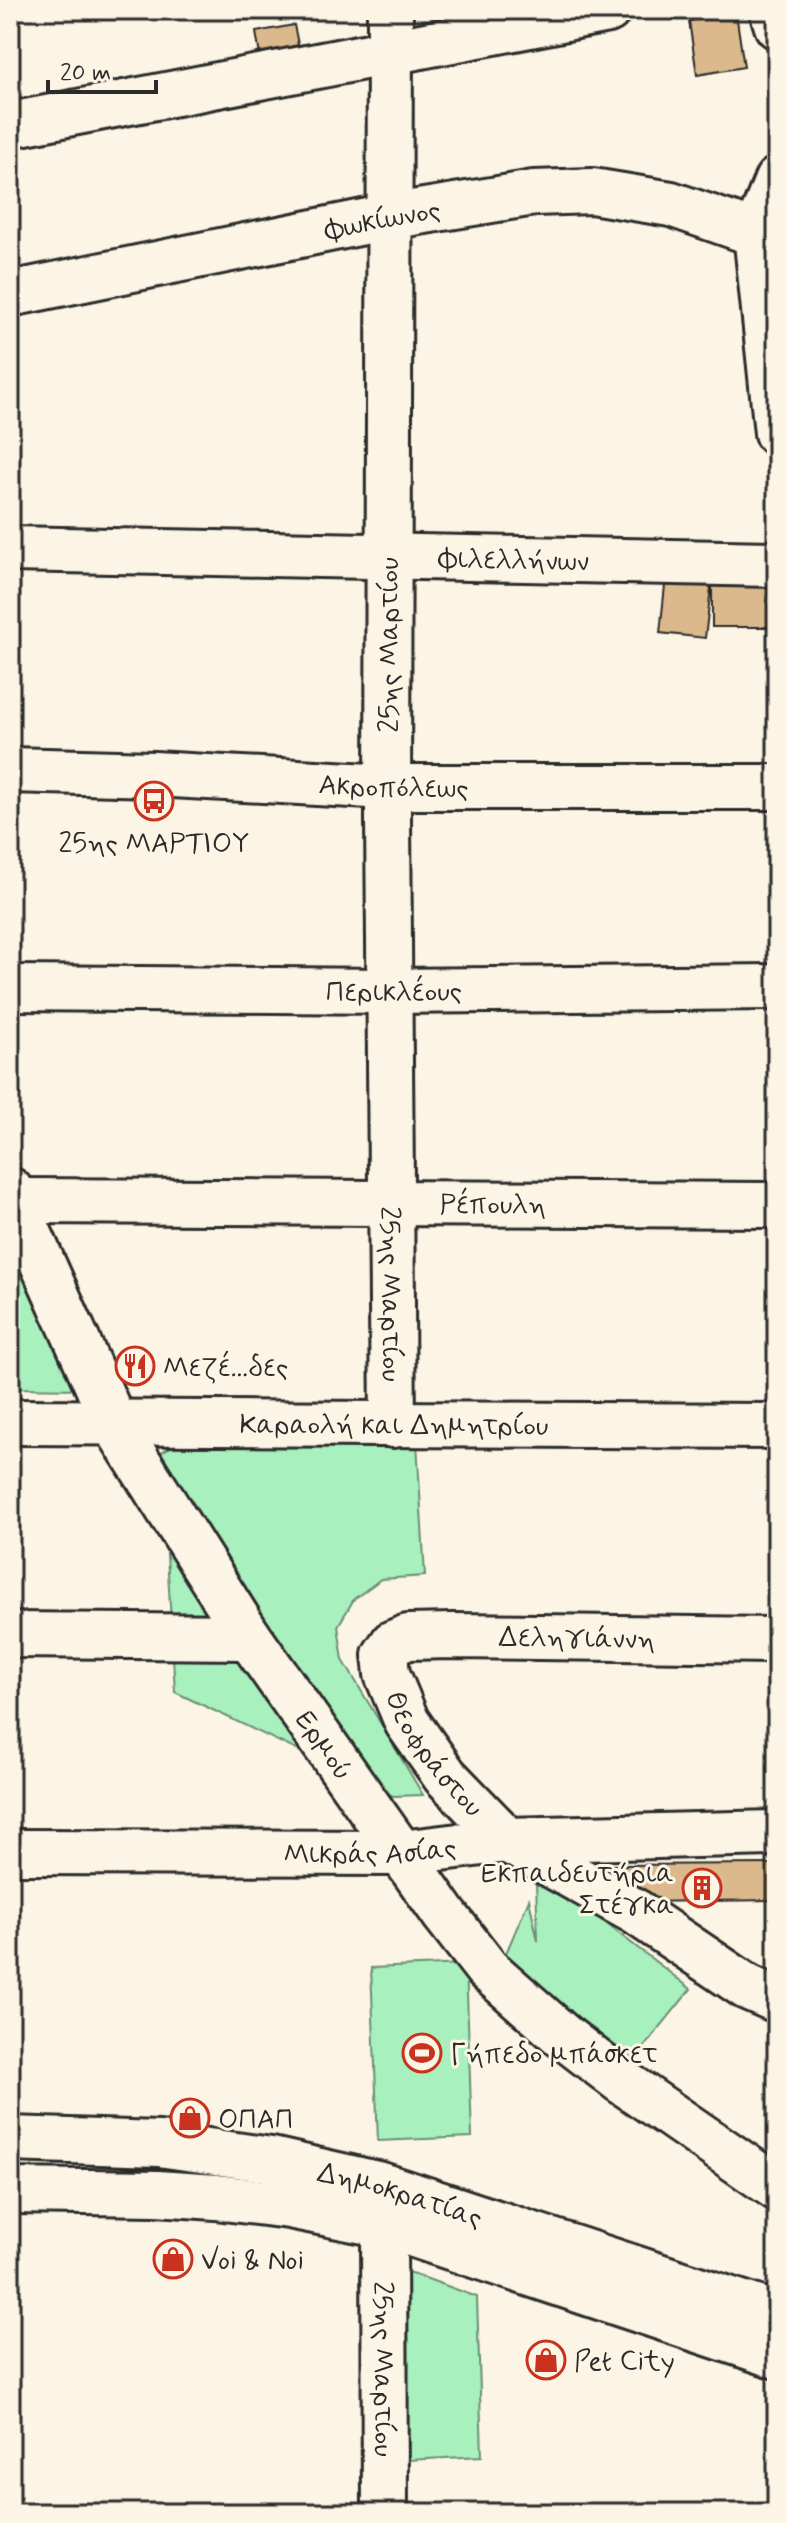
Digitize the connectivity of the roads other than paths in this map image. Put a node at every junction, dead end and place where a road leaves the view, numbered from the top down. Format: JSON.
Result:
{"nodes":[{"id":1,"x":608,"y":10,"type":"edge"},
{"id":2,"x":772,"y":10,"type":"edge"},
{"id":3,"x":777,"y":26,"type":"edge"},
{"id":4,"x":389,"y":31,"type":"edge"},
{"id":5,"x":10,"y":125,"type":"edge"},
{"id":6,"x":777,"y":180,"type":"edge"},
{"id":7,"x":388,"y":217,"type":"junction"},
{"id":8,"x":766,"y":237,"type":"edge"},
{"id":9,"x":10,"y":294,"type":"edge"},
{"id":10,"x":777,"y":433,"type":"edge"},
{"id":11,"x":10,"y":549,"type":"edge"},
{"id":12,"x":388,"y":558,"type":"junction"},
{"id":13,"x":777,"y":564,"type":"edge"},
{"id":14,"x":10,"y":770,"type":"edge"},
{"id":15,"x":388,"y":787,"type":"junction"},
{"id":16,"x":777,"y":787,"type":"edge"},
{"id":17,"x":777,"y":987,"type":"edge"},
{"id":18,"x":10,"y":988,"type":"edge"},
{"id":19,"x":389,"y":991,"type":"junction"},
{"id":20,"x":14,"y":1196,"type":"edge"},
{"id":21,"x":391,"y":1204,"type":"junction"},
{"id":22,"x":777,"y":1205,"type":"edge"},
{"id":23,"x":10,"y":1422,"type":"edge"},
{"id":24,"x":114,"y":1423,"type":"junction"},
{"id":25,"x":393,"y":1425,"type":"junction"},
{"id":26,"x":777,"y":1426,"type":"edge"},
{"id":27,"x":10,"y":1635,"type":"edge"},
{"id":28,"x":249,"y":1637,"type":"junction"},
{"id":29,"x":777,"y":1640,"type":"edge"},
{"id":30,"x":385,"y":1655,"type":"joint"},
{"id":31,"x":777,"y":1833,"type":"edge"},
{"id":32,"x":507,"y":1840,"type":"junction"},
{"id":33,"x":10,"y":1852,"type":"edge"},
{"id":34,"x":401,"y":1853,"type":"junction"},
{"id":35,"x":777,"y":2000,"type":"edge"},
{"id":36,"x":10,"y":2139,"type":"edge"},
{"id":37,"x":777,"y":2188,"type":"edge"},
{"id":38,"x":10,"y":2191,"type":"edge"},
{"id":39,"x":384,"y":2225,"type":"junction"},
{"id":40,"x":777,"y":2315,"type":"edge"},
{"id":41,"x":777,"y":2356,"type":"edge"},
{"id":42,"x":385,"y":2513,"type":"edge"}],
"edges":[{"from":1,"to":4,"type":"street"},
{"from":2,"to":3,"type":"street"},
{"from":4,"to":5,"type":"street"},
{"from":4,"to":7,"type":"street","name":"25ης Μαρτίου"},
{"from":6,"to":8,"type":"street"},
{"from":7,"to":8,"type":"street","name":"Φωκίωνος"},
{"from":7,"to":9,"type":"street","name":"Φωκίωνος"},
{"from":7,"to":12,"type":"street","name":"25ης Μαρτίου"},
{"from":8,"to":10,"type":"street"},
{"from":11,"to":12,"type":"street","name":"Φιλελλήνων"},
{"from":12,"to":13,"type":"street","name":"Φιλελλήνων"},
{"from":12,"to":15,"type":"street","name":"25ης Μαρτίου"},
{"from":14,"to":15,"type":"street","name":"Ακροπόλεως"},
{"from":15,"to":16,"type":"street","name":"Ακροπόλεως"},
{"from":15,"to":19,"type":"street","name":"25ης Μαρτίου"},
{"from":17,"to":19,"type":"street","name":"Περικλέους"},
{"from":18,"to":19,"type":"street","name":"Περικλέους"},
{"from":19,"to":21,"type":"street","name":"25ης Μαρτίου"},
{"from":20,"to":21,"type":"street","name":"Ρέπουλη"},
{"from":20,"to":24,"type":"street","name":"Ερμού"},
{"from":21,"to":22,"type":"street","name":"Ρέπουλη"},
{"from":21,"to":25,"type":"street","name":"25ης Μαρτίου"},
{"from":23,"to":24,"type":"street","name":"Καραολή και Δημητρίου"},
{"from":24,"to":25,"type":"street","name":"Καραολή και Δημητρίου"},
{"from":24,"to":28,"type":"street","name":"Ερμού"},
{"from":25,"to":26,"type":"street","name":"Καραολή και Δημητρίου"},
{"from":27,"to":28,"type":"street"},
{"from":28,"to":34,"type":"street","name":"Ερμού"},
{"from":29,"to":30,"type":"street","name":"Δεληγιάννη"},
{"from":30,"to":32,"type":"street","name":"Θεοφράστου"},
{"from":31,"to":32,"type":"street","name":"Μικράς Ασίας"},
{"from":32,"to":34,"type":"street","name":"Μικράς Ασίας"},
{"from":32,"to":35,"type":"street","name":"Θεοφράστου"},
{"from":33,"to":34,"type":"street","name":"Μικράς Ασίας"},
{"from":34,"to":37,"type":"street","name":"Ερμού"},
{"from":36,"to":40,"type":"street","name":"Δημοκρατίας"},
{"from":38,"to":39,"type":"street","name":"Δημοκρατίας"},
{"from":39,"to":41,"type":"street","name":"Δημοκρατίας"},
{"from":39,"to":42,"type":"street","name":"25ης Μαρτίου"}]}
